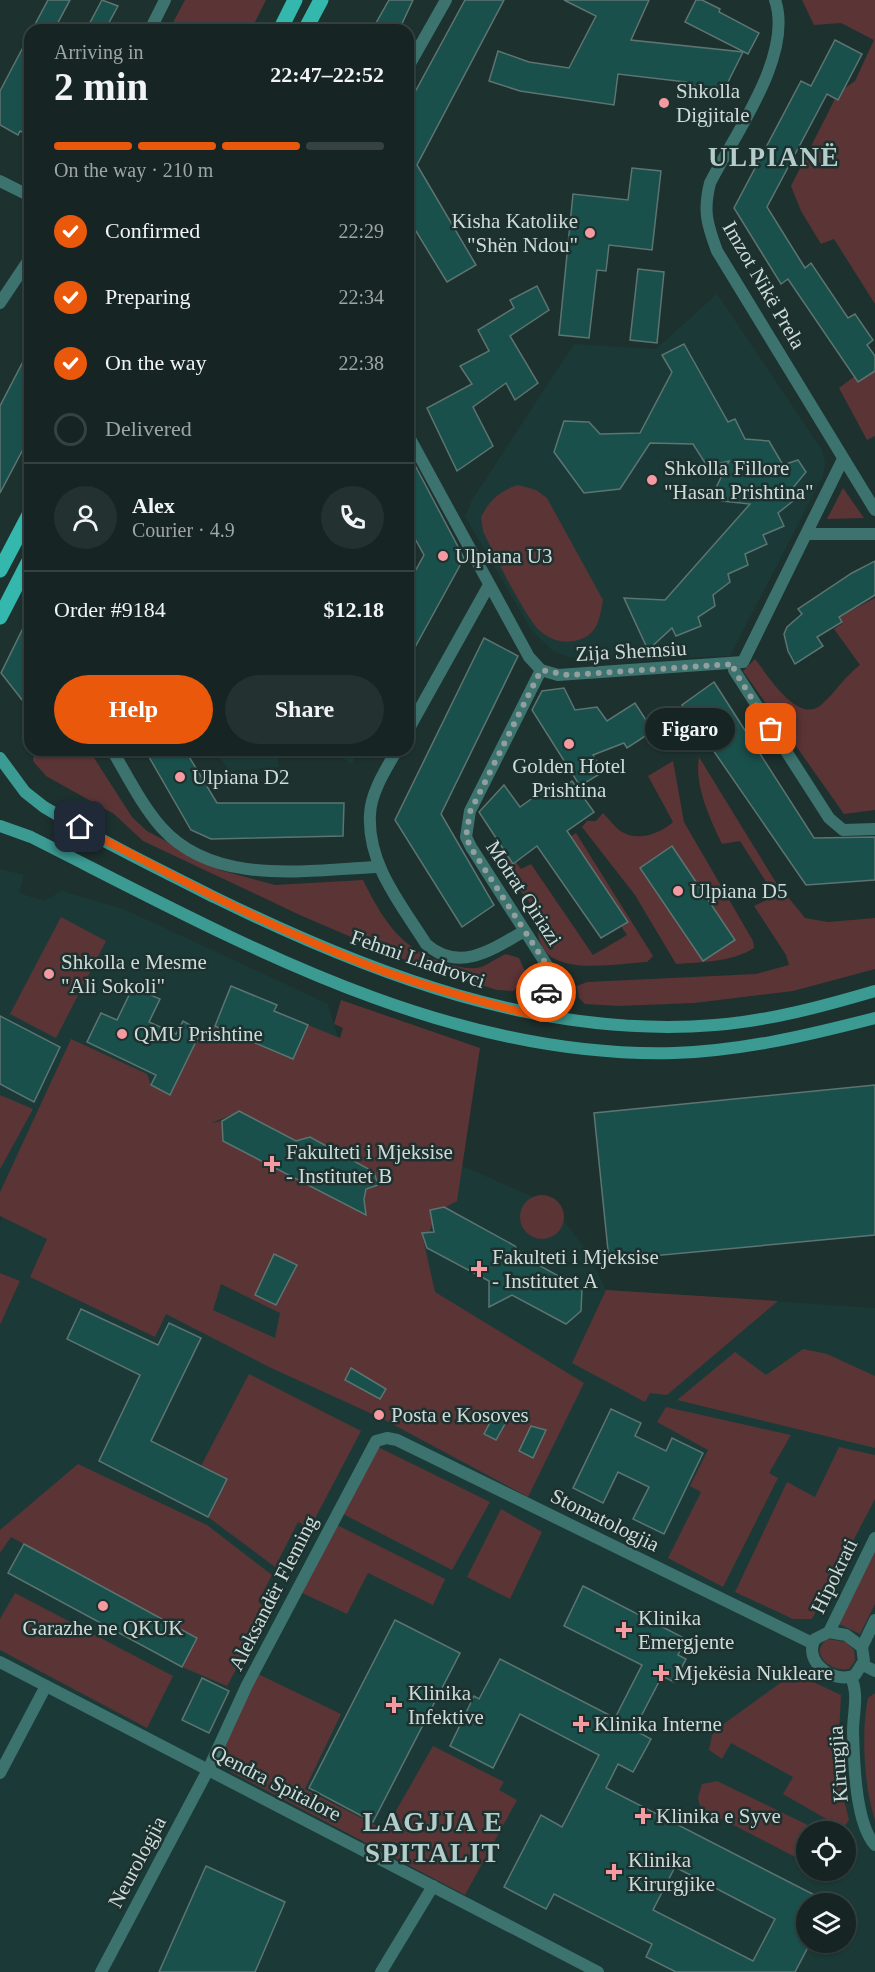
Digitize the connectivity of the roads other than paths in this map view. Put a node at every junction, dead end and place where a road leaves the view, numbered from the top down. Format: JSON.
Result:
{"nodes":[{"id":1,"x":165,"y":0,"type":"edge"},
{"id":2,"x":295,"y":0,"type":"edge"},
{"id":3,"x":321,"y":0,"type":"edge"},
{"id":4,"x":446,"y":0,"type":"edge"},
{"id":5,"x":775,"y":0,"type":"edge"},
{"id":6,"x":153,"y":24,"type":"edge"},
{"id":7,"x":283,"y":24,"type":"edge"},
{"id":8,"x":308,"y":24,"type":"edge"},
{"id":9,"x":414,"y":56,"type":"edge"},
{"id":10,"x":0,"y":181,"type":"edge"},
{"id":11,"x":24,"y":193,"type":"edge"},
{"id":12,"x":24,"y":267,"type":"edge"},
{"id":13,"x":0,"y":303,"type":"edge"},
{"id":14,"x":414,"y":446,"type":"edge"},
{"id":15,"x":843,"y":459,"type":"junction"},
{"id":16,"x":875,"y":510,"type":"edge"},
{"id":17,"x":24,"y":524,"type":"edge"},
{"id":18,"x":807,"y":534,"type":"junction"},
{"id":19,"x":875,"y":534,"type":"edge"},
{"id":20,"x":0,"y":570,"type":"edge"},
{"id":21,"x":24,"y":571,"type":"edge"},
{"id":22,"x":489,"y":585,"type":"junction"},
{"id":23,"x":0,"y":617,"type":"edge"},
{"id":24,"x":734,"y":664,"type":"junction"},
{"id":25,"x":541,"y":670,"type":"junction"},
{"id":26,"x":414,"y":718,"type":"edge"},
{"id":27,"x":115,"y":756,"type":"edge"},
{"id":28,"x":394,"y":756,"type":"edge"},
{"id":29,"x":0,"y":758,"type":"edge"},
{"id":30,"x":0,"y":826,"type":"edge"},
{"id":31,"x":875,"y":829,"type":"edge"},
{"id":32,"x":377,"y":867,"type":"junction"},
{"id":33,"x":524,"y":931,"type":"junction"},
{"id":34,"x":875,"y":991,"type":"edge"},
{"id":35,"x":541,"y":1017,"type":"junction"},
{"id":36,"x":875,"y":1017,"type":"edge"},
{"id":37,"x":380,"y":1439,"type":"joint"},
{"id":38,"x":875,"y":1538,"type":"edge"},
{"id":39,"x":875,"y":1620,"type":"edge"},
{"id":40,"x":829,"y":1632,"type":"junction"},
{"id":41,"x":812,"y":1643,"type":"junction"},
{"id":42,"x":862,"y":1647,"type":"junction"},
{"id":43,"x":0,"y":1662,"type":"edge"},
{"id":44,"x":863,"y":1665,"type":"junction"},
{"id":45,"x":875,"y":1671,"type":"edge"},
{"id":46,"x":851,"y":1677,"type":"junction"},
{"id":47,"x":46,"y":1686,"type":"junction"},
{"id":48,"x":208,"y":1770,"type":"junction"},
{"id":49,"x":0,"y":1773,"type":"edge"},
{"id":50,"x":875,"y":1845,"type":"edge"},
{"id":51,"x":432,"y":1886,"type":"junction"},
{"id":52,"x":101,"y":1972,"type":"edge"},
{"id":53,"x":381,"y":1972,"type":"edge"},
{"id":54,"x":598,"y":1972,"type":"edge"}],
"edges":[{"from":1,"to":6,"type":"street"},
{"from":2,"to":7,"type":"main road"},
{"from":3,"to":8,"type":"main road"},
{"from":4,"to":9,"type":"street"},
{"from":5,"to":15,"type":"street","name":"Imzot Nikë Prela"},
{"from":10,"to":11,"type":"street"},
{"from":12,"to":13,"type":"street"},
{"from":14,"to":22,"type":"street"},
{"from":15,"to":16,"type":"street","name":"Imzot Nikë Prela"},
{"from":15,"to":18,"type":"street"},
{"from":17,"to":20,"type":"main road"},
{"from":18,"to":19,"type":"street"},
{"from":18,"to":24,"type":"street"},
{"from":21,"to":23,"type":"main road"},
{"from":22,"to":25,"type":"street"},
{"from":22,"to":26,"type":"street"},
{"from":24,"to":25,"type":"street","name":"Zija Shemsiu"},
{"from":24,"to":31,"type":"street"},
{"from":25,"to":33,"type":"street","name":"Motrat Qiriazi"},
{"from":27,"to":32,"type":"street"},
{"from":28,"to":32,"type":"street"},
{"from":29,"to":35,"type":"main road","name":"Fehmi Lladrovci"},
{"from":30,"to":36,"type":"main road"},
{"from":32,"to":33,"type":"street"},
{"from":33,"to":35,"type":"street","name":"Motrat Qiriazi"},
{"from":34,"to":35,"type":"main road","name":"Fehmi Lladrovci"},
{"from":37,"to":41,"type":"street","name":"Stomatologjia"},
{"from":37,"to":48,"type":"street","name":"Aleksandër Fleming"},
{"from":38,"to":40,"type":"street","name":"Hipokrati"},
{"from":39,"to":42,"type":"street"},
{"from":40,"to":41,"type":"street","name":"Hipokrati"},
{"from":40,"to":42,"type":"street","name":"Hipokrati"},
{"from":41,"to":46,"type":"street","name":"Hipokrati"},
{"from":42,"to":44,"type":"street"},
{"from":43,"to":47,"type":"street","name":"Qendra Spitalore"},
{"from":44,"to":45,"type":"street"},
{"from":44,"to":46,"type":"street"},
{"from":46,"to":50,"type":"street","name":"Kirurgjia"},
{"from":47,"to":48,"type":"street","name":"Qendra Spitalore"},
{"from":47,"to":49,"type":"street"},
{"from":48,"to":51,"type":"street","name":"Qendra Spitalore"},
{"from":48,"to":52,"type":"street","name":"Neurologjia"},
{"from":51,"to":53,"type":"street"},
{"from":51,"to":54,"type":"street","name":"Qendra Spitalore"}]}
